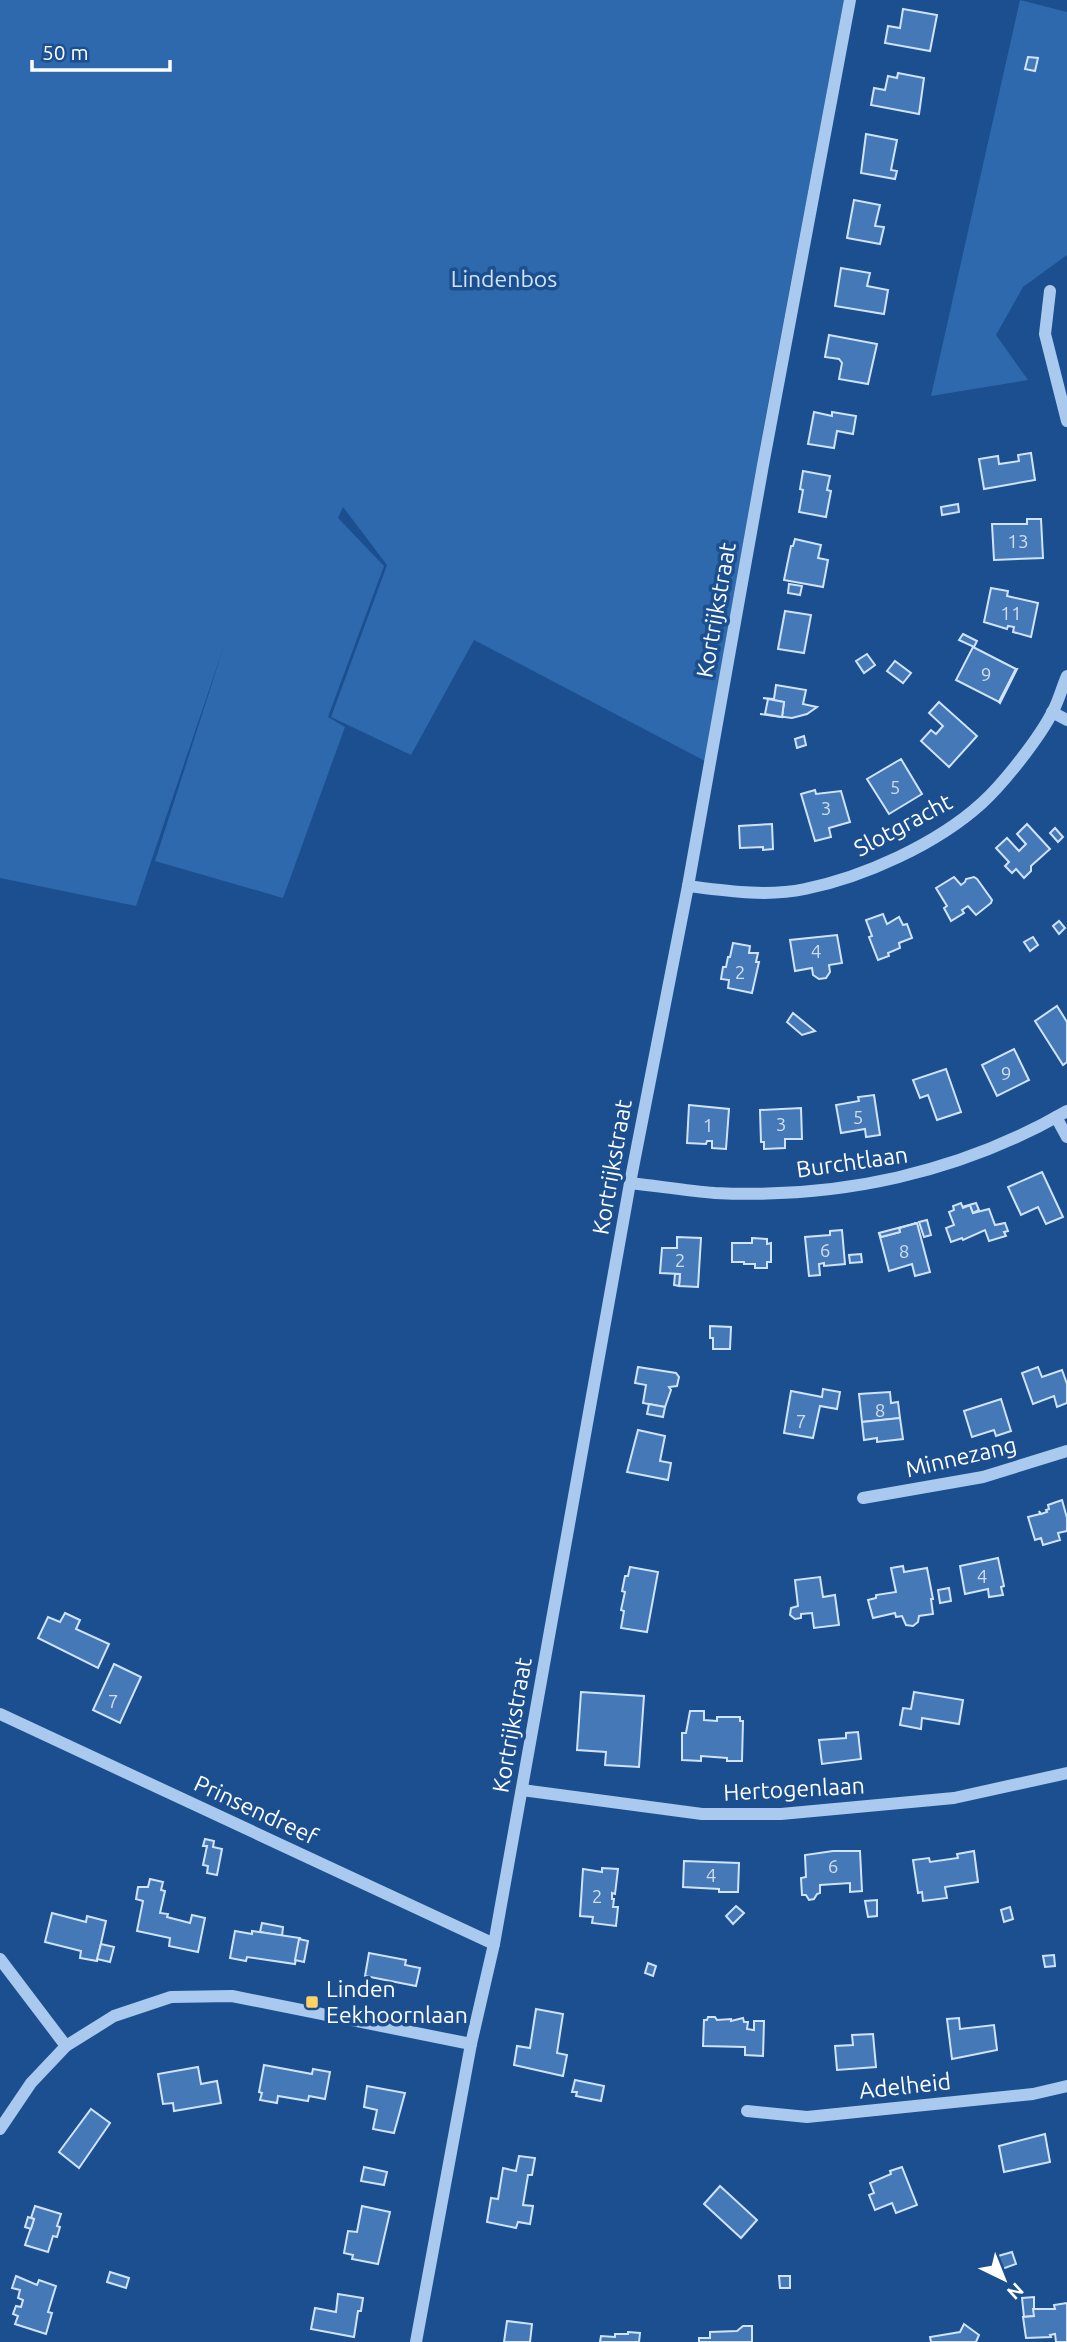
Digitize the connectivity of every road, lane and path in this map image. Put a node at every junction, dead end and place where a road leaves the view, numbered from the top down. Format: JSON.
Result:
{"nodes":[{"id":1,"x":850,"y":0,"type":"edge"},
{"id":2,"x":1050,"y":291,"type":"dead end"},
{"id":3,"x":1067,"y":421,"type":"edge"},
{"id":4,"x":1067,"y":676,"type":"edge"},
{"id":5,"x":1052,"y":712,"type":"junction"},
{"id":6,"x":1067,"y":720,"type":"edge"},
{"id":7,"x":688,"y":886,"type":"junction"},
{"id":8,"x":1062,"y":1114,"type":"edge"},
{"id":9,"x":1067,"y":1137,"type":"edge"},
{"id":10,"x":630,"y":1183,"type":"junction"},
{"id":11,"x":1067,"y":1451,"type":"edge"},
{"id":12,"x":863,"y":1499,"type":"dead end"},
{"id":13,"x":0,"y":1714,"type":"edge"},
{"id":14,"x":1067,"y":1773,"type":"edge"},
{"id":15,"x":522,"y":1790,"type":"junction"},
{"id":16,"x":494,"y":1944,"type":"junction"},
{"id":17,"x":0,"y":1959,"type":"edge"},
{"id":18,"x":471,"y":2044,"type":"junction"},
{"id":19,"x":66,"y":2046,"type":"junction"},
{"id":20,"x":1067,"y":2086,"type":"edge"},
{"id":21,"x":747,"y":2111,"type":"dead end"},
{"id":22,"x":0,"y":2129,"type":"edge"},
{"id":23,"x":416,"y":2342,"type":"edge"}],
"edges":[{"from":1,"to":7,"type":"street","name":"Kortrijkstraat"},
{"from":2,"to":3,"type":"street"},
{"from":4,"to":5,"type":"street","name":"Slotgracht"},
{"from":5,"to":6,"type":"street"},
{"from":5,"to":7,"type":"street","name":"Slotgracht"},
{"from":7,"to":10,"type":"street","name":"Kortrijkstraat"},
{"from":8,"to":9,"type":"street"},
{"from":8,"to":10,"type":"street","name":"Burchtlaan"},
{"from":10,"to":15,"type":"street","name":"Kortrijkstraat"},
{"from":11,"to":12,"type":"street","name":"Minnezang"},
{"from":13,"to":16,"type":"street","name":"Prinsendreef"},
{"from":14,"to":15,"type":"street","name":"Hertogenlaan"},
{"from":15,"to":16,"type":"street","name":"Kortrijkstraat"},
{"from":16,"to":18,"type":"street","name":"Kortrijkstraat"},
{"from":17,"to":19,"type":"street"},
{"from":18,"to":19,"type":"street"},
{"from":18,"to":23,"type":"street","name":"Kortrijkstraat"},
{"from":19,"to":22,"type":"street"},
{"from":20,"to":21,"type":"street","name":"Adelheid"}]}
